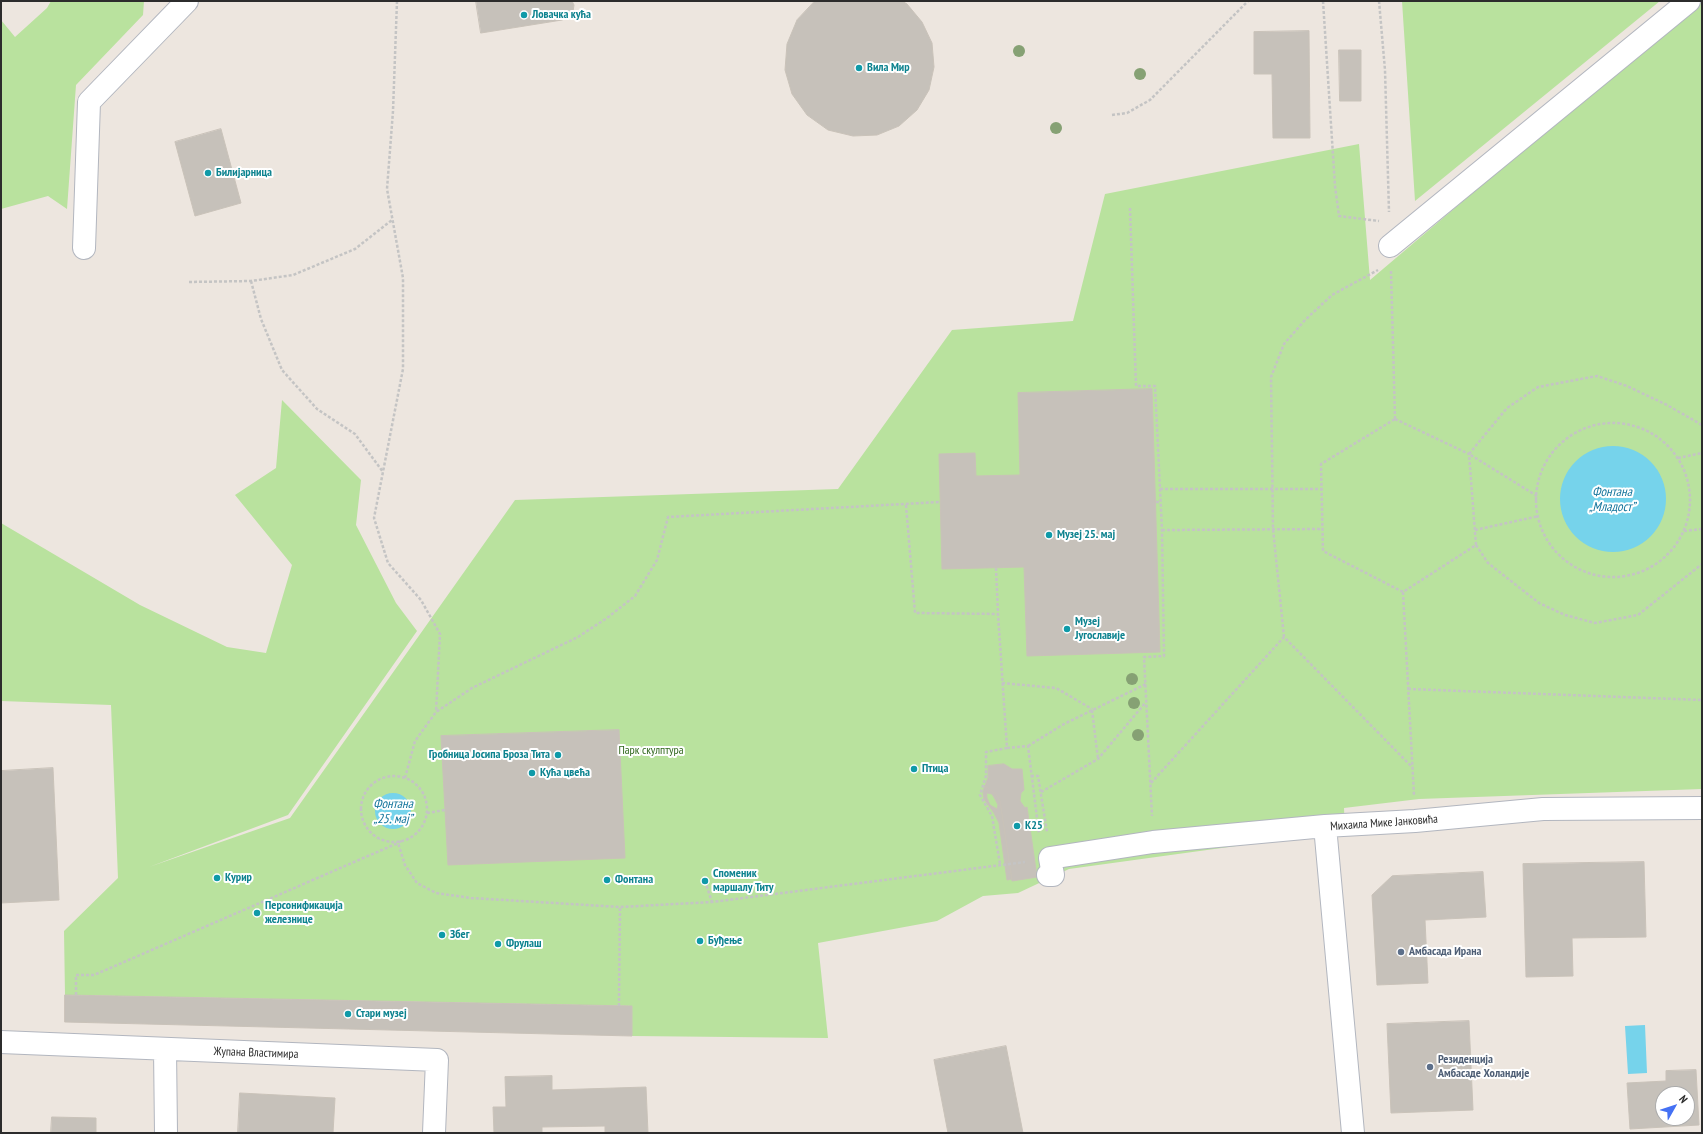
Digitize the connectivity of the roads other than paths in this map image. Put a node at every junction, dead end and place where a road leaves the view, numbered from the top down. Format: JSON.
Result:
{"nodes":[{"id":1,"x":187,"y":1,"type":"edge"},
{"id":2,"x":1689,"y":1,"type":"edge"},
{"id":3,"x":84,"y":248,"type":"dead end"},
{"id":4,"x":1390,"y":254,"type":"road end"},
{"id":5,"x":1702,"y":808,"type":"edge"},
{"id":6,"x":1325,"y":826,"type":"junction"},
{"id":7,"x":1049,"y":866,"type":"road end"},
{"id":8,"x":1,"y":1042,"type":"edge"},
{"id":9,"x":165,"y":1049,"type":"junction"},
{"id":10,"x":166,"y":1133,"type":"edge"},
{"id":11,"x":434,"y":1133,"type":"edge"},
{"id":12,"x":1353,"y":1133,"type":"edge"}],
"edges":[{"from":1,"to":3,"type":"street"},
{"from":2,"to":4,"type":"street"},
{"from":5,"to":6,"type":"street","name":"Михаила Мике Јанковића"},
{"from":6,"to":7,"type":"street"},
{"from":6,"to":12,"type":"street","name":"Михаила Мике Јанковића"},
{"from":8,"to":9,"type":"street","name":"Жупана Властимира"},
{"from":9,"to":10,"type":"street"},
{"from":9,"to":11,"type":"street","name":"Жупана Властимира"}]}
